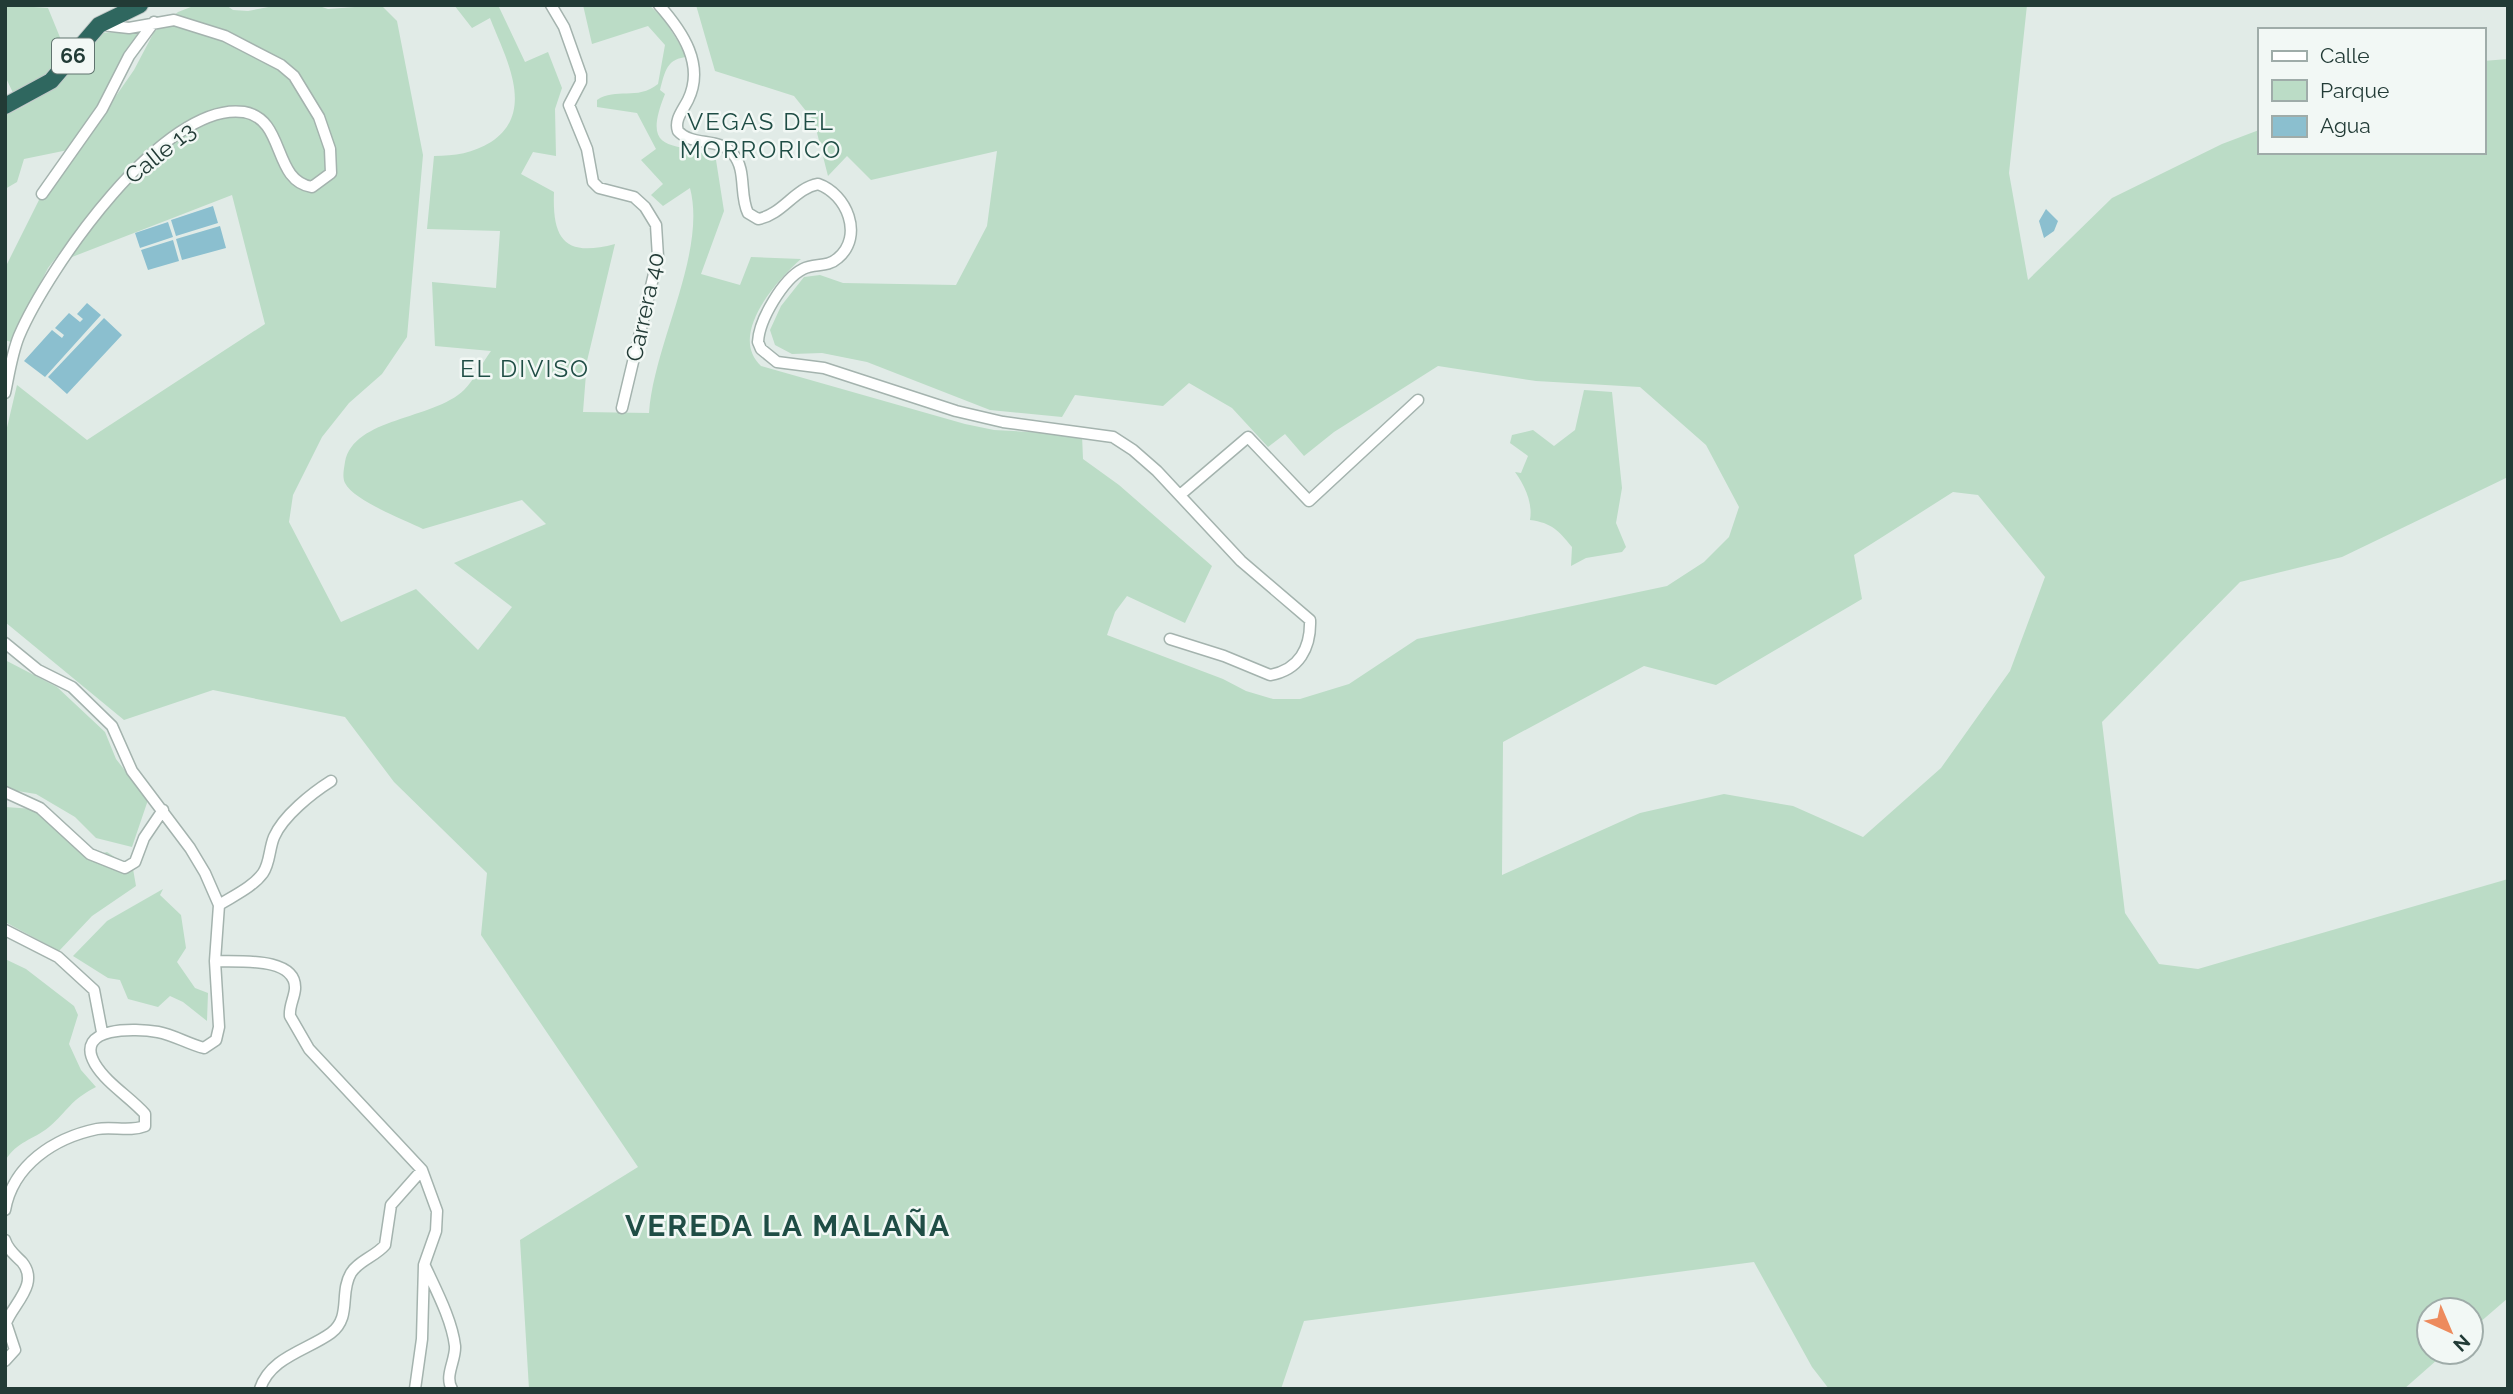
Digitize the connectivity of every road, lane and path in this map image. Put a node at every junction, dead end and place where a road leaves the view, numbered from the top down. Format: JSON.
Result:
{"nodes":[{"id":1,"x":140,"y":5,"type":"edge"},
{"id":2,"x":551,"y":5,"type":"edge"},
{"id":3,"x":659,"y":5,"type":"edge"},
{"id":4,"x":153,"y":22,"type":"junction"},
{"id":5,"x":99,"y":25,"type":"junction"},
{"id":6,"x":5,"y":106,"type":"edge"},
{"id":7,"x":42,"y":194,"type":"dead end"},
{"id":8,"x":5,"y":393,"type":"edge"},
{"id":9,"x":1418,"y":400,"type":"dead end"},
{"id":10,"x":622,"y":408,"type":"dead end"},
{"id":11,"x":1180,"y":495,"type":"junction"},
{"id":12,"x":1170,"y":639,"type":"dead end"},
{"id":13,"x":5,"y":643,"type":"edge"},
{"id":14,"x":331,"y":781,"type":"dead end"},
{"id":15,"x":5,"y":792,"type":"edge"},
{"id":16,"x":163,"y":810,"type":"junction"},
{"id":17,"x":219,"y":905,"type":"junction"},
{"id":18,"x":5,"y":930,"type":"edge"},
{"id":19,"x":215,"y":961,"type":"junction"},
{"id":20,"x":102,"y":1032,"type":"junction"},
{"id":21,"x":422,"y":1170,"type":"junction"},
{"id":22,"x":5,"y":1210,"type":"edge"},
{"id":23,"x":5,"y":1240,"type":"edge"},
{"id":24,"x":424,"y":1265,"type":"junction"},
{"id":25,"x":5,"y":1361,"type":"edge"},
{"id":26,"x":260,"y":1389,"type":"edge"},
{"id":27,"x":415,"y":1389,"type":"edge"},
{"id":28,"x":452,"y":1389,"type":"edge"}],
"edges":[{"from":1,"to":5,"type":"highway","number":"66"},
{"from":2,"to":10,"type":"street","name":"Carrera 40"},
{"from":3,"to":11,"type":"street"},
{"from":4,"to":5,"type":"street","name":"Calle 13"},
{"from":4,"to":7,"type":"street"},
{"from":4,"to":8,"type":"street","name":"Calle 13"},
{"from":5,"to":6,"type":"highway","number":"66"},
{"from":9,"to":11,"type":"street"},
{"from":11,"to":12,"type":"street"},
{"from":13,"to":16,"type":"street"},
{"from":14,"to":17,"type":"street"},
{"from":15,"to":16,"type":"street"},
{"from":16,"to":17,"type":"street"},
{"from":17,"to":19,"type":"street"},
{"from":18,"to":20,"type":"street"},
{"from":19,"to":20,"type":"street"},
{"from":19,"to":21,"type":"street"},
{"from":20,"to":22,"type":"street"},
{"from":21,"to":24,"type":"street"},
{"from":21,"to":26,"type":"street"},
{"from":23,"to":25,"type":"street"},
{"from":24,"to":27,"type":"street"},
{"from":24,"to":28,"type":"street"}]}
